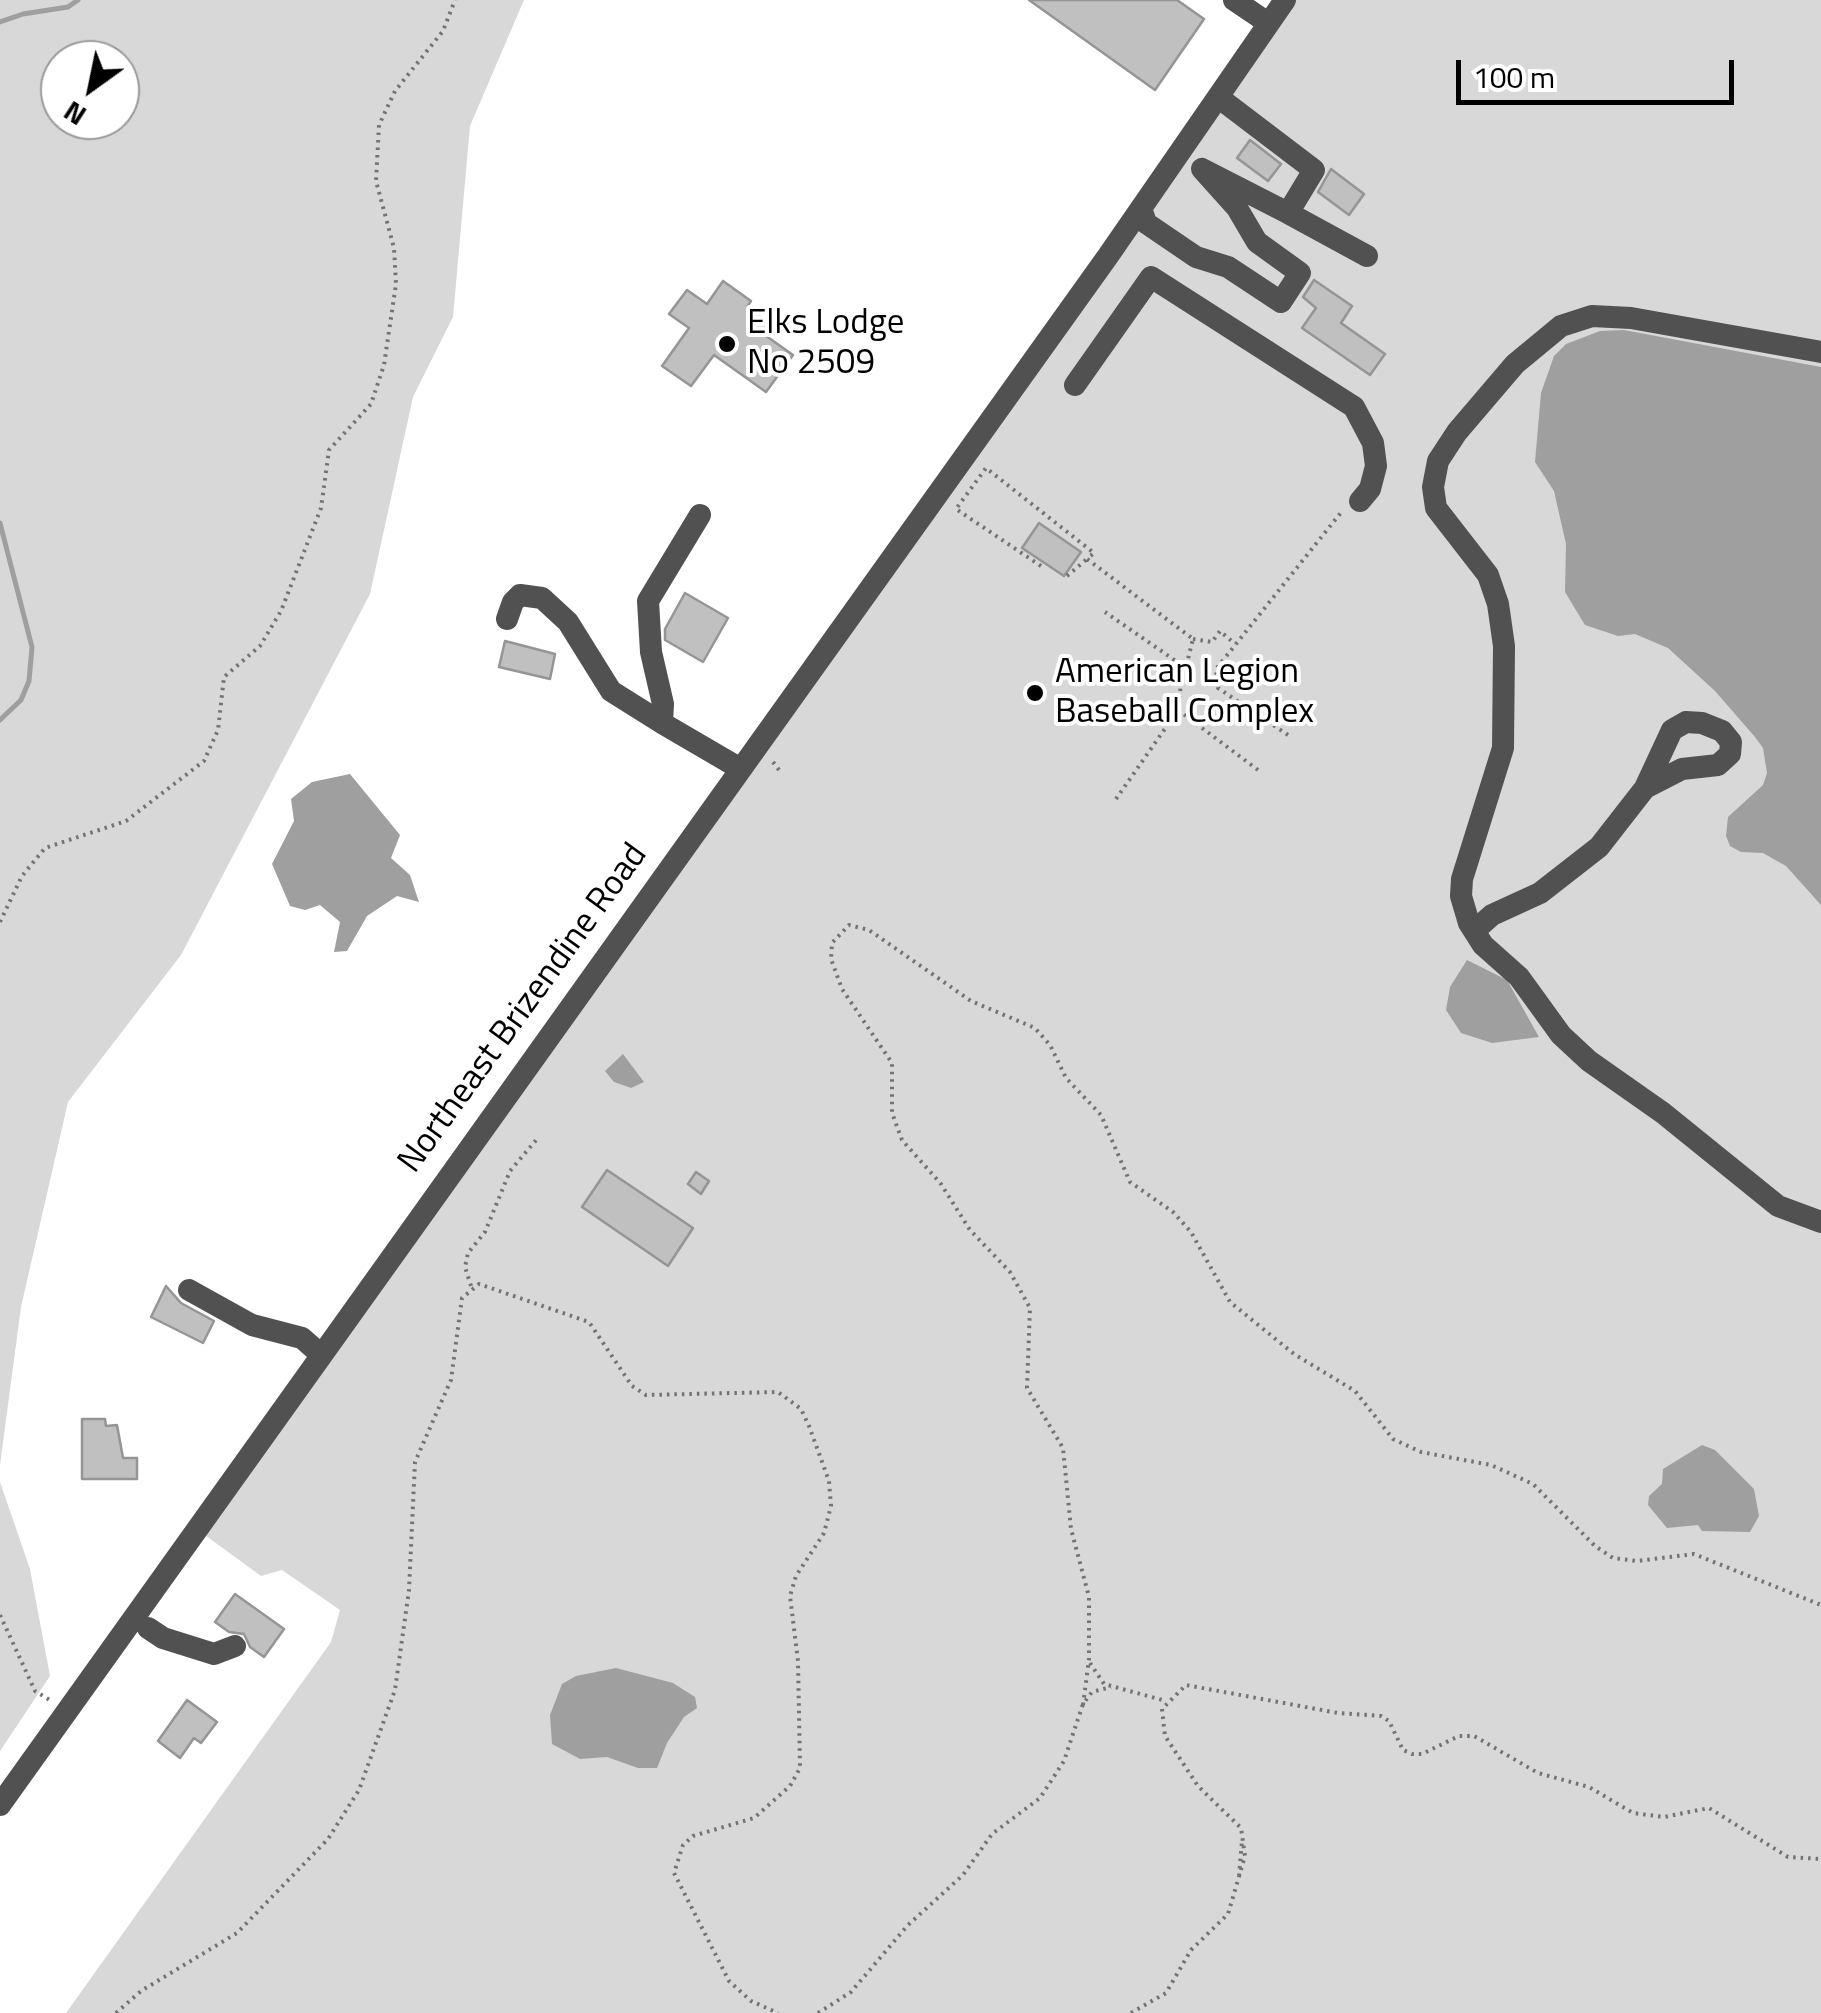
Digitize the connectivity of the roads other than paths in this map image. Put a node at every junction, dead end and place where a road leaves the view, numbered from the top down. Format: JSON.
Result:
{"nodes":[{"id":1,"x":1234,"y":0,"type":"edge"},
{"id":2,"x":1285,"y":0,"type":"edge"},
{"id":3,"x":1268,"y":24,"type":"junction"},
{"id":4,"x":1218,"y":97,"type":"junction"},
{"id":5,"x":1179,"y":153,"type":"junction"},
{"id":6,"x":1202,"y":169,"type":"junction"},
{"id":7,"x":1141,"y":208,"type":"junction"},
{"id":8,"x":1288,"y":213,"type":"junction"},
{"id":9,"x":1252,"y":231,"type":"junction"},
{"id":10,"x":1367,"y":256,"type":"dead end"},
{"id":11,"x":1228,"y":266,"type":"junction"},
{"id":12,"x":1821,"y":352,"type":"edge"},
{"id":13,"x":1075,"y":385,"type":"dead end"},
{"id":14,"x":1360,"y":501,"type":"road end"},
{"id":15,"x":700,"y":515,"type":"dead end"},
{"id":16,"x":507,"y":620,"type":"dead end"},
{"id":17,"x":662,"y":723,"type":"junction"},
{"id":18,"x":740,"y":768,"type":"junction"},
{"id":19,"x":1644,"y":788,"type":"dead end"},
{"id":20,"x":1474,"y":931,"type":"junction"},
{"id":21,"x":1821,"y":1222,"type":"edge"},
{"id":22,"x":189,"y":1290,"type":"dead end"},
{"id":23,"x":320,"y":1354,"type":"junction"},
{"id":24,"x":148,"y":1628,"type":"dead end"},
{"id":25,"x":235,"y":1646,"type":"dead end"},
{"id":26,"x":0,"y":1805,"type":"edge"}],
"edges":[{"from":1,"to":3,"type":"street"},
{"from":2,"to":3,"type":"street","name":"Northeast Brizendine Road"},
{"from":3,"to":4,"type":"street","name":"Northeast Brizendine Road"},
{"from":4,"to":5,"type":"street","name":"Northeast Brizendine Road"},
{"from":4,"to":8,"type":"street"},
{"from":5,"to":6,"type":"street"},
{"from":5,"to":7,"type":"street","name":"Northeast Brizendine Road"},
{"from":6,"to":8,"type":"street"},
{"from":6,"to":9,"type":"street"},
{"from":7,"to":11,"type":"street"},
{"from":7,"to":18,"type":"street","name":"Northeast Brizendine Road"},
{"from":8,"to":10,"type":"street"},
{"from":9,"to":11,"type":"street"},
{"from":9,"to":11,"type":"street"},
{"from":12,"to":20,"type":"street"},
{"from":13,"to":14,"type":"street"},
{"from":15,"to":17,"type":"street"},
{"from":16,"to":17,"type":"street"},
{"from":17,"to":18,"type":"street"},
{"from":18,"to":23,"type":"street","name":"Northeast Brizendine Road"},
{"from":19,"to":20,"type":"street"},
{"from":20,"to":21,"type":"street"},
{"from":22,"to":23,"type":"street"},
{"from":23,"to":26,"type":"street","name":"Northeast Brizendine Road"},
{"from":24,"to":25,"type":"street"}]}
